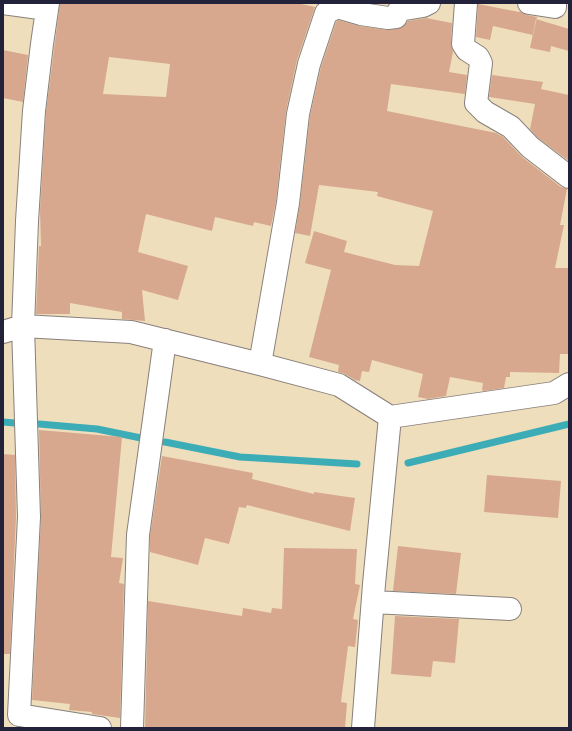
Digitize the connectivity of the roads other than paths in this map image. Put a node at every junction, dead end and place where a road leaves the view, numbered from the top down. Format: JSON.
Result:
{"nodes":[{"id":1,"x":3,"y":3,"type":"edge"},
{"id":2,"x":429,"y":3,"type":"edge"},
{"id":3,"x":466,"y":3,"type":"edge"},
{"id":4,"x":529,"y":3,"type":"edge"},
{"id":5,"x":555,"y":3,"type":"edge"},
{"id":6,"x":48,"y":6,"type":"edge"},
{"id":7,"x":569,"y":177,"type":"edge"},
{"id":8,"x":13,"y":329,"type":"edge"},
{"id":9,"x":165,"y":340,"type":"junction"},
{"id":10,"x":260,"y":364,"type":"junction"},
{"id":11,"x":569,"y":384,"type":"edge"},
{"id":12,"x":390,"y":417,"type":"junction"},
{"id":13,"x":373,"y":602,"type":"junction"},
{"id":14,"x":510,"y":609,"type":"dead end"},
{"id":15,"x":11,"y":715,"type":"edge"},
{"id":16,"x":100,"y":728,"type":"edge"},
{"id":17,"x":132,"y":728,"type":"edge"},
{"id":18,"x":363,"y":728,"type":"edge"}],
"edges":[{"from":1,"to":6,"type":"street"},
{"from":2,"to":10,"type":"street"},
{"from":3,"to":7,"type":"street"},
{"from":4,"to":5,"type":"street"},
{"from":6,"to":8,"type":"street"},
{"from":8,"to":9,"type":"street"},
{"from":8,"to":15,"type":"street"},
{"from":9,"to":10,"type":"street"},
{"from":9,"to":17,"type":"street"},
{"from":10,"to":12,"type":"street"},
{"from":11,"to":12,"type":"street"},
{"from":12,"to":13,"type":"street"},
{"from":13,"to":14,"type":"street"},
{"from":13,"to":18,"type":"street"},
{"from":15,"to":16,"type":"street"}]}
